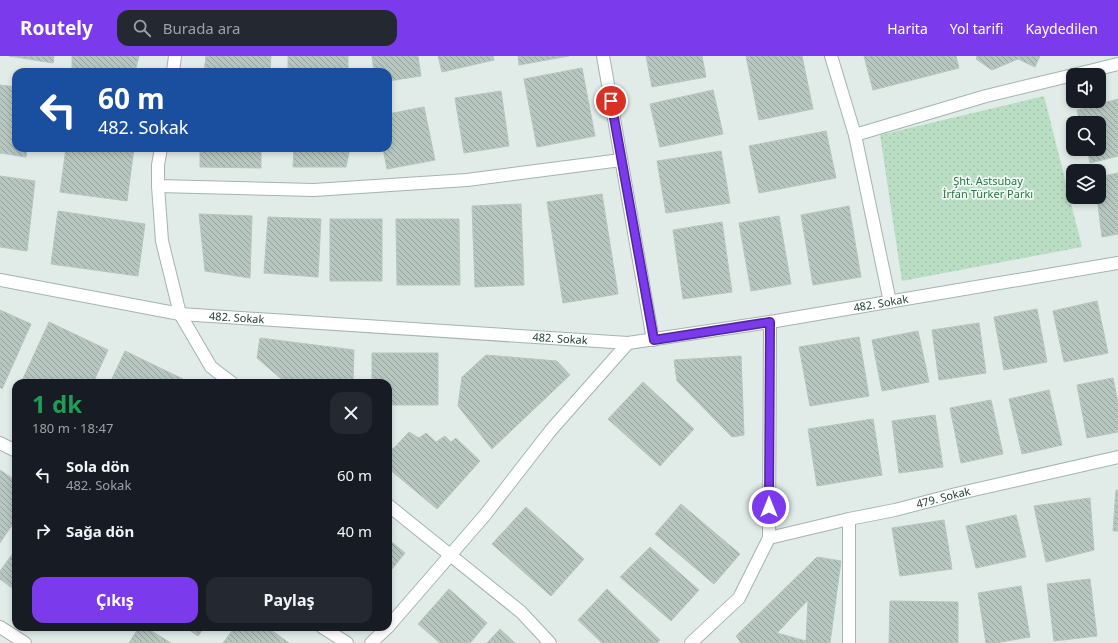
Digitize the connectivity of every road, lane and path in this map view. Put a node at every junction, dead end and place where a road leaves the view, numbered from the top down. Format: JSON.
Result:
{"nodes":[{"id":1,"x":175,"y":56,"type":"edge"},
{"id":2,"x":603,"y":56,"type":"edge"},
{"id":3,"x":831,"y":56,"type":"edge"},
{"id":4,"x":1118,"y":64,"type":"edge"},
{"id":5,"x":174,"y":68,"type":"edge"},
{"id":6,"x":1102,"y":68,"type":"edge"},
{"id":7,"x":1066,"y":77,"type":"edge"},
{"id":8,"x":855,"y":135,"type":"junction"},
{"id":9,"x":160,"y":152,"type":"edge"},
{"id":10,"x":621,"y":160,"type":"junction"},
{"id":11,"x":158,"y":186,"type":"junction"},
{"id":12,"x":1118,"y":263,"type":"edge"},
{"id":13,"x":0,"y":280,"type":"edge"},
{"id":14,"x":890,"y":302,"type":"junction"},
{"id":15,"x":180,"y":314,"type":"junction"},
{"id":16,"x":770,"y":322,"type":"junction"},
{"id":17,"x":654,"y":340,"type":"junction"},
{"id":18,"x":628,"y":343,"type":"junction"},
{"id":19,"x":227,"y":379,"type":"edge"},
{"id":20,"x":0,"y":443,"type":"edge"},
{"id":21,"x":12,"y":449,"type":"edge"},
{"id":22,"x":1118,"y":457,"type":"edge"},
{"id":23,"x":392,"y":509,"type":"edge"},
{"id":24,"x":849,"y":519,"type":"junction"},
{"id":25,"x":769,"y":538,"type":"junction"},
{"id":26,"x":450,"y":556,"type":"junction"},
{"id":27,"x":392,"y":622,"type":"edge"},
{"id":28,"x":0,"y":627,"type":"edge"},
{"id":29,"x":328,"y":631,"type":"edge"},
{"id":30,"x":384,"y":631,"type":"edge"},
{"id":31,"x":24,"y":643,"type":"edge"},
{"id":32,"x":347,"y":643,"type":"edge"},
{"id":33,"x":371,"y":643,"type":"edge"},
{"id":34,"x":550,"y":643,"type":"edge"},
{"id":35,"x":691,"y":643,"type":"edge"},
{"id":36,"x":849,"y":643,"type":"edge"}],
"edges":[{"from":1,"to":5,"type":"street"},
{"from":2,"to":10,"type":"street"},
{"from":3,"to":8,"type":"street"},
{"from":4,"to":6,"type":"street"},
{"from":7,"to":8,"type":"street"},
{"from":8,"to":14,"type":"street"},
{"from":9,"to":11,"type":"street"},
{"from":10,"to":11,"type":"street"},
{"from":10,"to":17,"type":"street"},
{"from":11,"to":15,"type":"street"},
{"from":12,"to":14,"type":"street","name":"482. Sokak"},
{"from":13,"to":15,"type":"street","name":"482. Sokak"},
{"from":14,"to":16,"type":"street","name":"482. Sokak"},
{"from":15,"to":18,"type":"street","name":"482. Sokak"},
{"from":15,"to":19,"type":"street"},
{"from":16,"to":17,"type":"street","name":"482. Sokak"},
{"from":16,"to":25,"type":"street"},
{"from":17,"to":18,"type":"street","name":"482. Sokak"},
{"from":18,"to":26,"type":"street"},
{"from":20,"to":21,"type":"street"},
{"from":22,"to":24,"type":"street","name":"479. Sokak"},
{"from":23,"to":26,"type":"street"},
{"from":24,"to":25,"type":"street","name":"479. Sokak"},
{"from":24,"to":36,"type":"street"},
{"from":25,"to":35,"type":"street"},
{"from":26,"to":27,"type":"street"},
{"from":26,"to":34,"type":"street"},
{"from":28,"to":31,"type":"street"},
{"from":29,"to":32,"type":"street"},
{"from":30,"to":33,"type":"street"}]}
